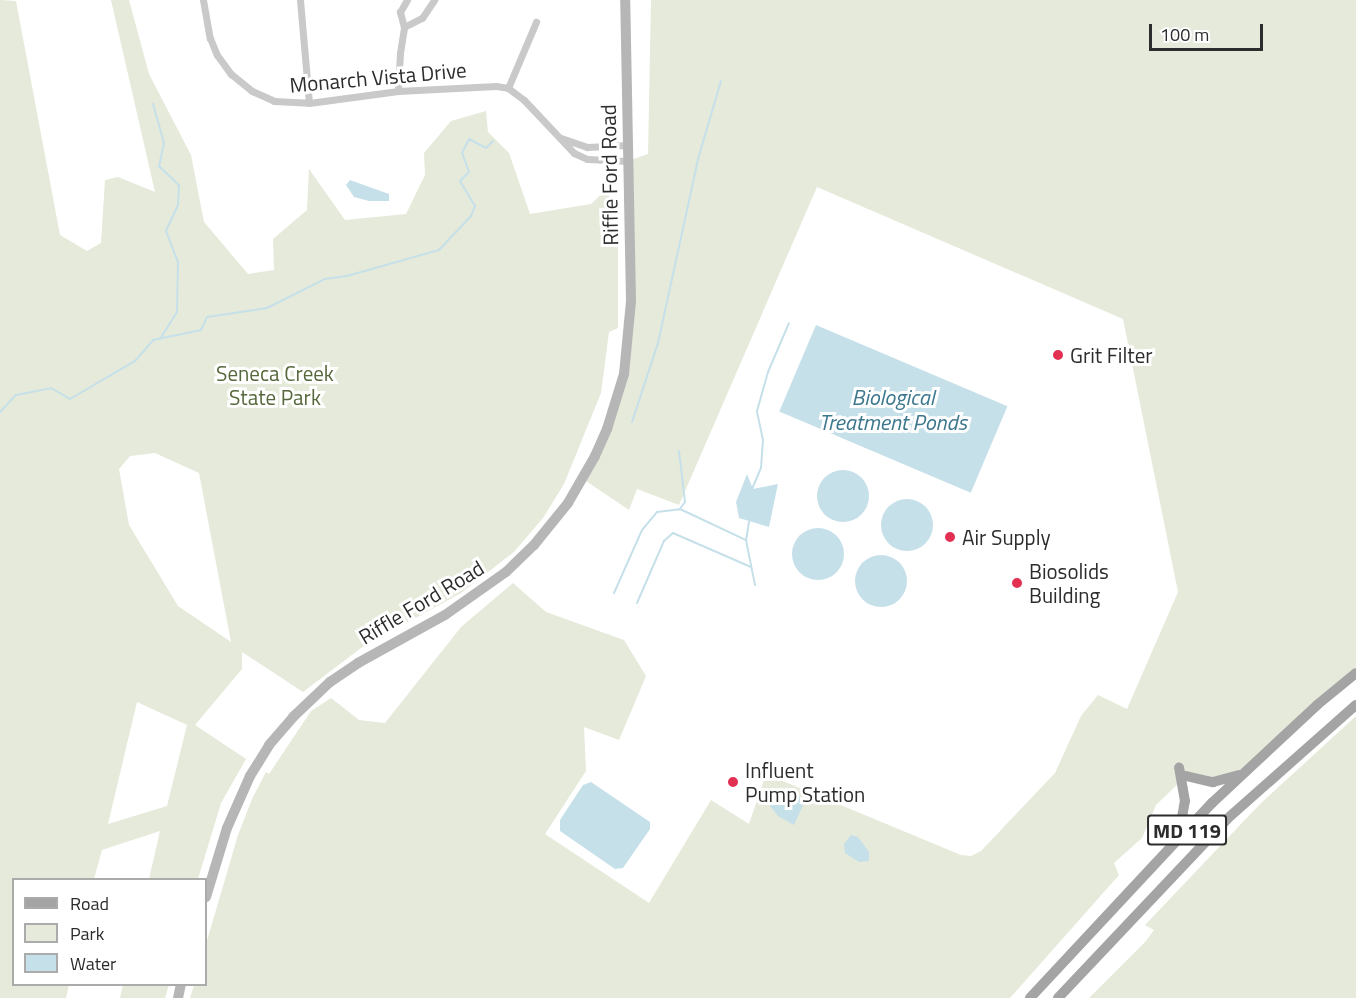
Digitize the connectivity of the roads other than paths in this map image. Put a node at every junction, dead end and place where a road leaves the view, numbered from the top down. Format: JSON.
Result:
{"nodes":[{"id":1,"x":203,"y":0,"type":"edge"},
{"id":2,"x":300,"y":0,"type":"edge"},
{"id":3,"x":406,"y":0,"type":"edge"},
{"id":4,"x":434,"y":0,"type":"edge"},
{"id":5,"x":625,"y":0,"type":"edge"},
{"id":6,"x":536,"y":22,"type":"dead end"},
{"id":7,"x":404,"y":27,"type":"junction"},
{"id":8,"x":508,"y":88,"type":"junction"},
{"id":9,"x":398,"y":91,"type":"junction"},
{"id":10,"x":309,"y":103,"type":"junction"},
{"id":11,"x":561,"y":138,"type":"junction"},
{"id":12,"x":628,"y":145,"type":"junction"},
{"id":13,"x":628,"y":161,"type":"junction"},
{"id":14,"x":1356,"y":673,"type":"edge"},
{"id":15,"x":1356,"y":705,"type":"edge"},
{"id":16,"x":1244,"y":772,"type":"junction"},
{"id":17,"x":1169,"y":849,"type":"junction"},
{"id":18,"x":207,"y":894,"type":"edge"},
{"id":19,"x":1030,"y":998,"type":"edge"},
{"id":20,"x":1058,"y":998,"type":"edge"}],
"edges":[{"from":1,"to":10,"type":"street","name":"Monarch Vista Drive"},
{"from":2,"to":10,"type":"street"},
{"from":3,"to":7,"type":"street"},
{"from":4,"to":7,"type":"street"},
{"from":5,"to":12,"type":"street","name":"Riffle Ford Road"},
{"from":6,"to":8,"type":"street"},
{"from":7,"to":9,"type":"street"},
{"from":8,"to":9,"type":"street","name":"Monarch Vista Drive"},
{"from":8,"to":11,"type":"street"},
{"from":9,"to":10,"type":"street","name":"Monarch Vista Drive"},
{"from":11,"to":12,"type":"street"},
{"from":11,"to":13,"type":"street"},
{"from":12,"to":13,"type":"street","name":"Riffle Ford Road"},
{"from":13,"to":18,"type":"street","name":"Riffle Ford Road"},
{"from":14,"to":16,"type":"main road","number":"MD 119"},
{"from":15,"to":20,"type":"main road","number":"MD 119"},
{"from":16,"to":17,"type":"main road","number":"MD 119"},
{"from":16,"to":17,"type":"main road"},
{"from":17,"to":19,"type":"main road","number":"MD 119"}]}
